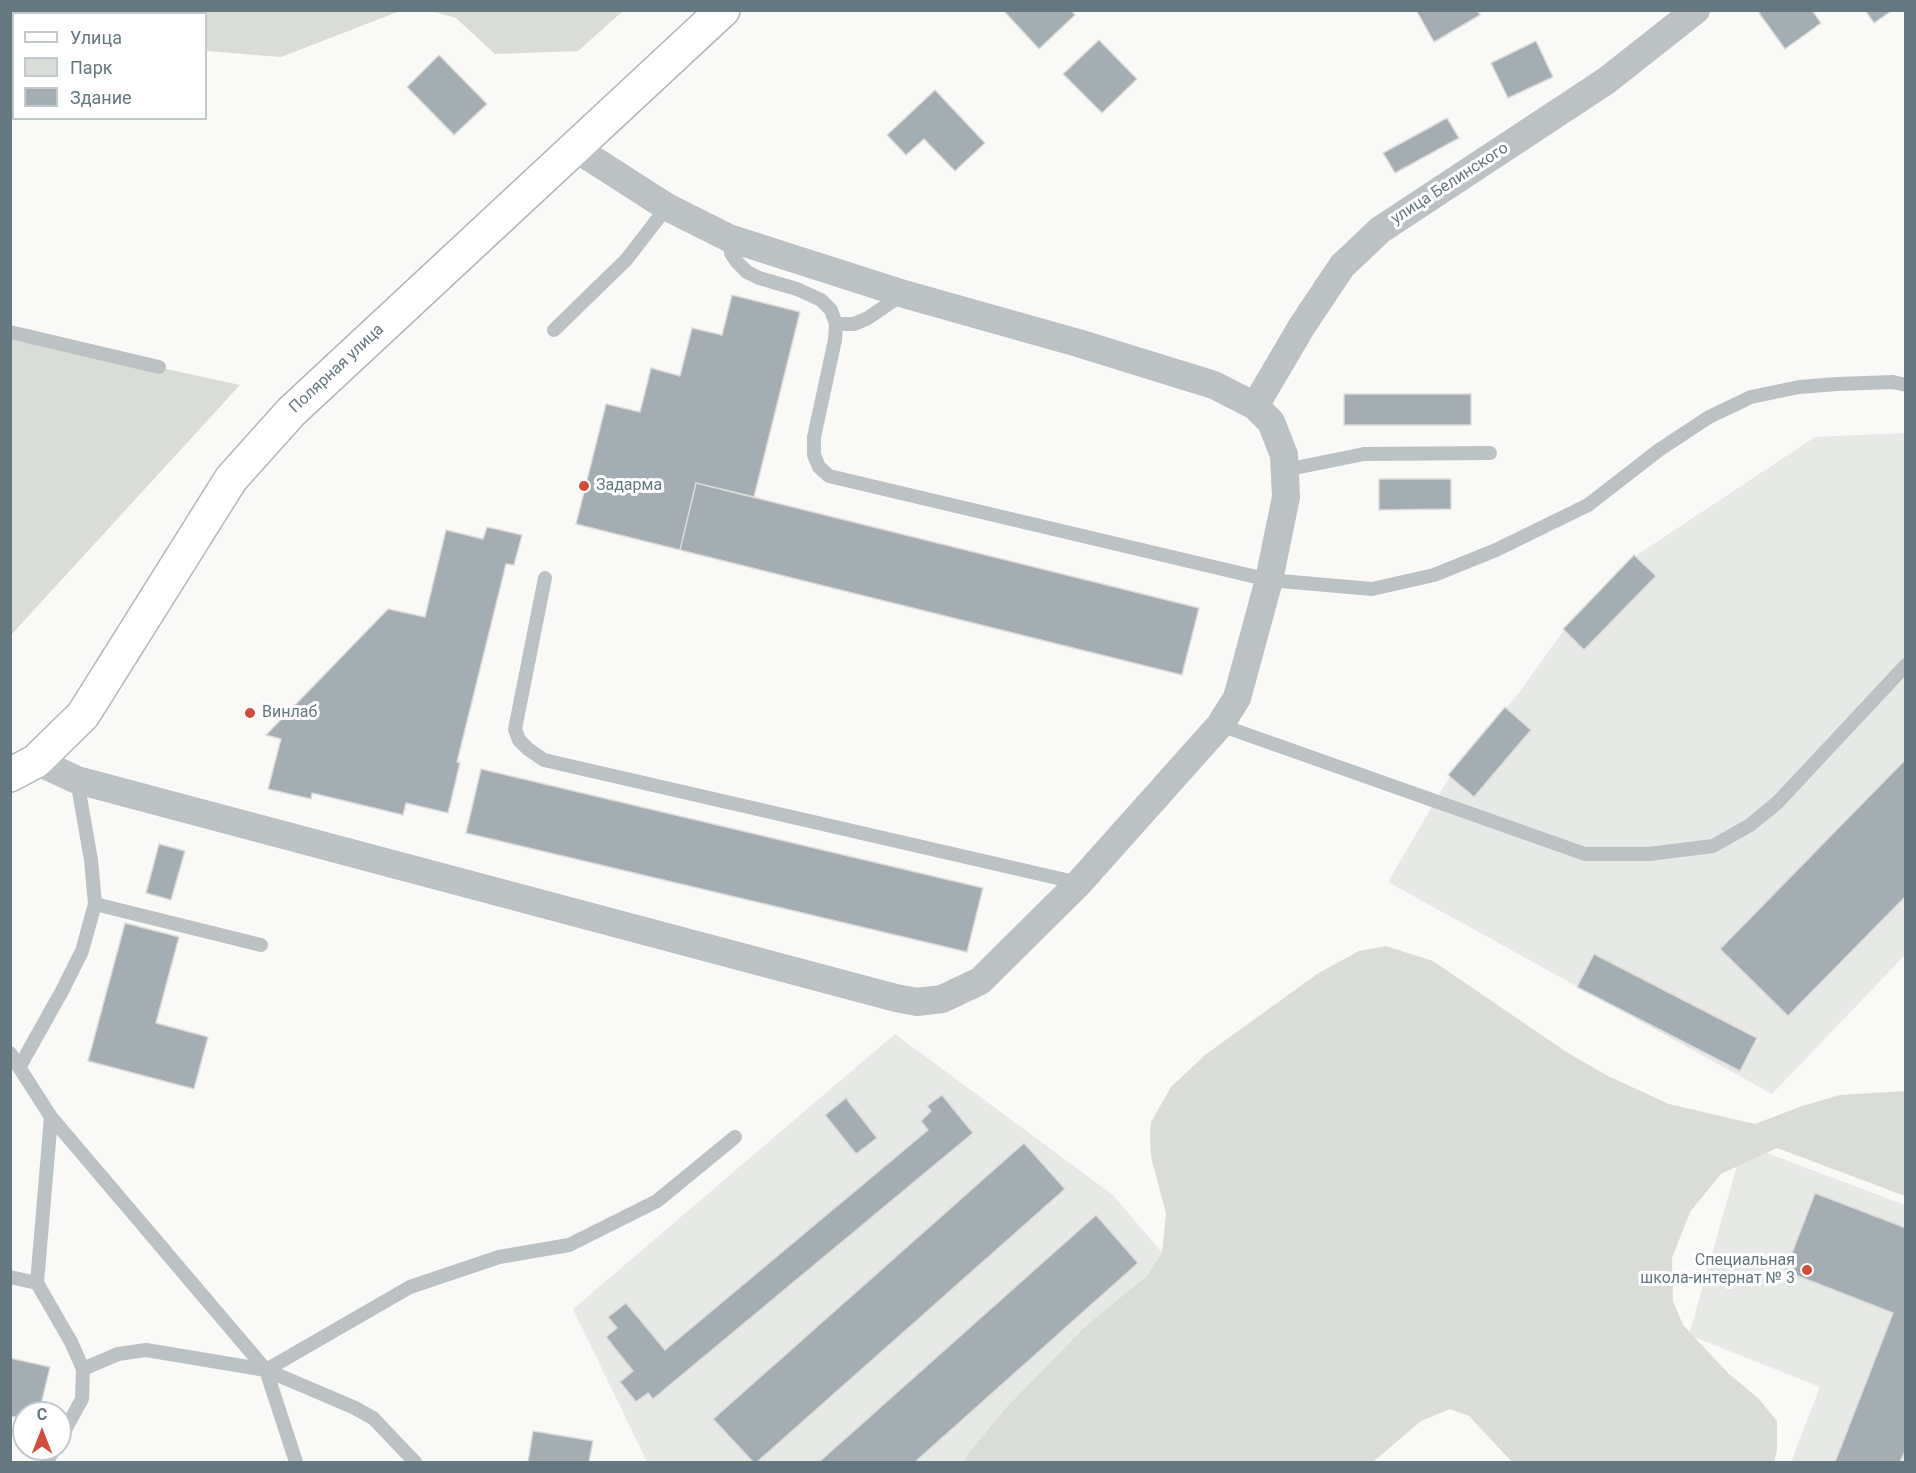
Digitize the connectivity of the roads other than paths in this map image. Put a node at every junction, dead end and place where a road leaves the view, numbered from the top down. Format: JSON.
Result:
{"nodes":[{"id":1,"x":723,"y":10,"type":"edge"},
{"id":2,"x":1696,"y":10,"type":"edge"},
{"id":3,"x":575,"y":148,"type":"junction"},
{"id":4,"x":667,"y":207,"type":"junction"},
{"id":5,"x":729,"y":238,"type":"junction"},
{"id":6,"x":904,"y":294,"type":"junction"},
{"id":7,"x":836,"y":324,"type":"junction"},
{"id":8,"x":554,"y":330,"type":"dead end"},
{"id":9,"x":10,"y":332,"type":"edge"},
{"id":10,"x":159,"y":367,"type":"dead end"},
{"id":11,"x":1905,"y":385,"type":"edge"},
{"id":12,"x":1256,"y":406,"type":"junction"},
{"id":13,"x":1490,"y":453,"type":"dead end"},
{"id":14,"x":1285,"y":470,"type":"junction"},
{"id":15,"x":545,"y":578,"type":"dead end"},
{"id":16,"x":1269,"y":580,"type":"junction"},
{"id":17,"x":1905,"y":665,"type":"edge"},
{"id":18,"x":1220,"y":725,"type":"junction"},
{"id":19,"x":23,"y":768,"type":"edge"},
{"id":20,"x":77,"y":780,"type":"junction"},
{"id":21,"x":1079,"y":883,"type":"junction"},
{"id":22,"x":95,"y":904,"type":"junction"},
{"id":23,"x":261,"y":945,"type":"dead end"},
{"id":24,"x":10,"y":1053,"type":"edge"},
{"id":25,"x":20,"y":1066,"type":"junction"},
{"id":26,"x":51,"y":1117,"type":"junction"},
{"id":27,"x":735,"y":1137,"type":"dead end"},
{"id":28,"x":10,"y":1277,"type":"edge"},
{"id":29,"x":37,"y":1283,"type":"junction"},
{"id":30,"x":84,"y":1369,"type":"junction"},
{"id":31,"x":266,"y":1370,"type":"junction"},
{"id":32,"x":72,"y":1417,"type":"edge"},
{"id":33,"x":296,"y":1462,"type":"edge"},
{"id":34,"x":415,"y":1462,"type":"edge"}],
"edges":[{"from":1,"to":3,"type":"street","name":"Полярная улица"},
{"from":2,"to":12,"type":"street","name":"улица Белинского"},
{"from":3,"to":4,"type":"street"},
{"from":3,"to":19,"type":"street","name":"Полярная улица"},
{"from":4,"to":5,"type":"street"},
{"from":4,"to":8,"type":"lane"},
{"from":5,"to":6,"type":"street"},
{"from":5,"to":7,"type":"lane"},
{"from":6,"to":7,"type":"lane"},
{"from":6,"to":12,"type":"street"},
{"from":7,"to":16,"type":"lane"},
{"from":9,"to":10,"type":"lane"},
{"from":11,"to":16,"type":"lane"},
{"from":12,"to":14,"type":"street"},
{"from":13,"to":14,"type":"lane"},
{"from":14,"to":16,"type":"street"},
{"from":15,"to":21,"type":"lane"},
{"from":16,"to":18,"type":"street"},
{"from":17,"to":18,"type":"lane"},
{"from":18,"to":21,"type":"street"},
{"from":19,"to":20,"type":"street"},
{"from":20,"to":21,"type":"street"},
{"from":20,"to":22,"type":"lane"},
{"from":22,"to":23,"type":"lane"},
{"from":22,"to":25,"type":"lane"},
{"from":24,"to":25,"type":"lane"},
{"from":25,"to":26,"type":"lane"},
{"from":26,"to":29,"type":"lane"},
{"from":26,"to":31,"type":"lane"},
{"from":27,"to":31,"type":"lane"},
{"from":28,"to":29,"type":"lane"},
{"from":29,"to":30,"type":"lane"},
{"from":30,"to":31,"type":"lane"},
{"from":30,"to":32,"type":"lane"},
{"from":31,"to":33,"type":"lane"},
{"from":31,"to":34,"type":"lane"}]}
